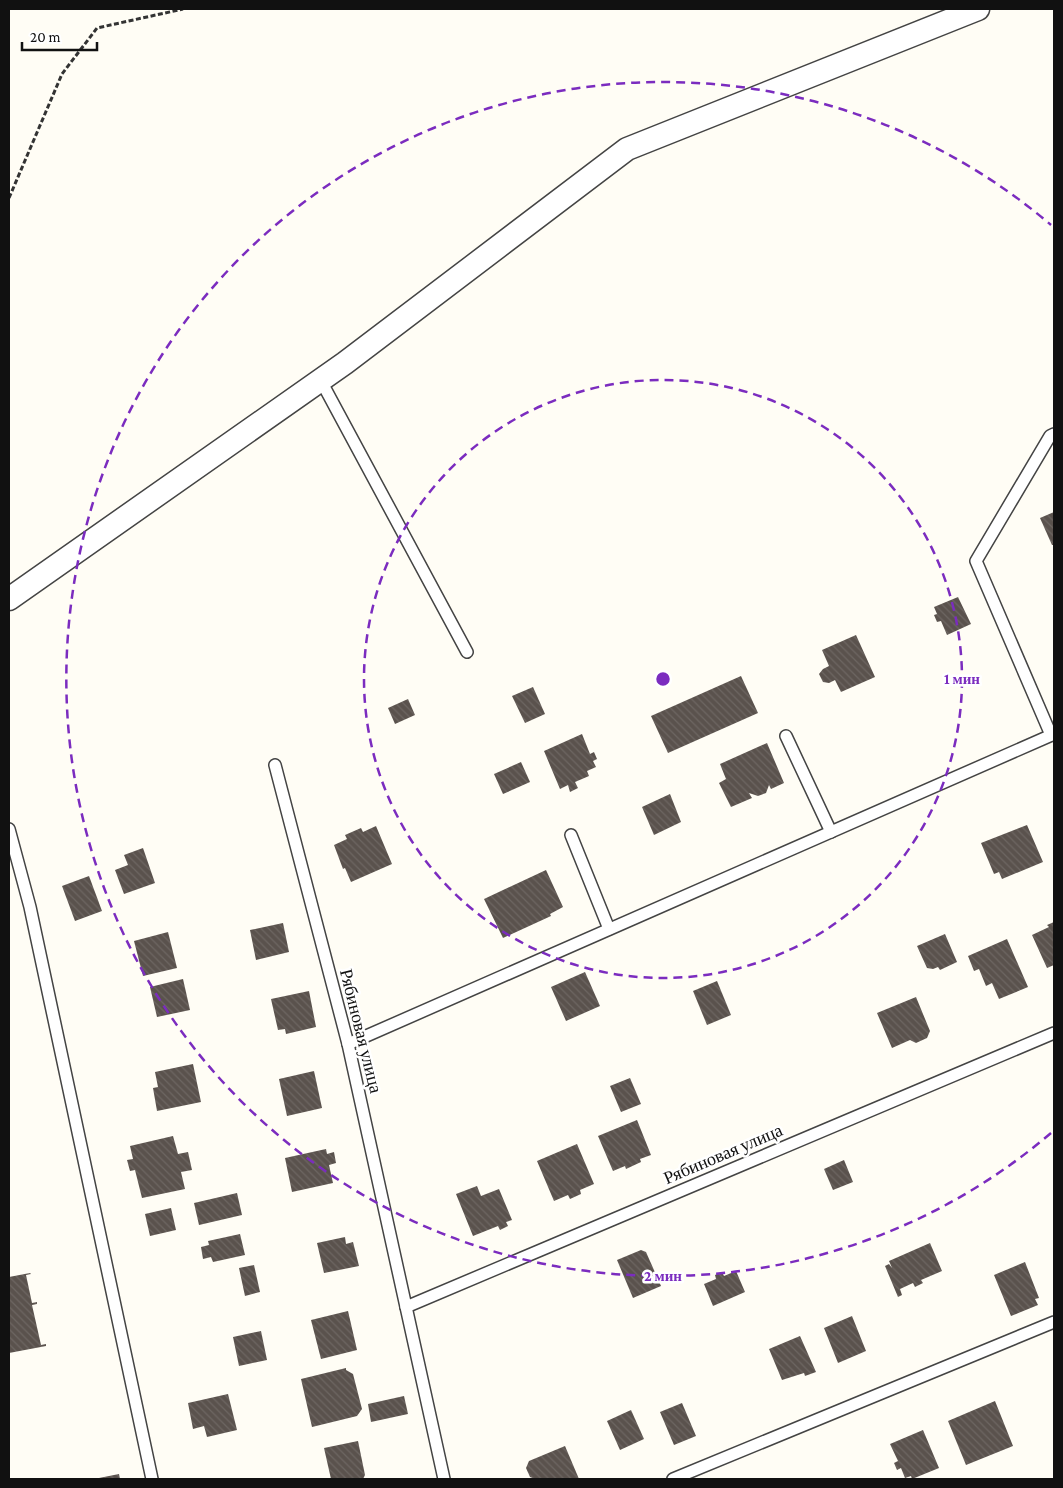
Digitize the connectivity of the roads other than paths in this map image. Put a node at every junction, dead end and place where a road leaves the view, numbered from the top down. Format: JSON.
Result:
{"nodes":[{"id":1,"x":978,"y":9,"type":"edge"},
{"id":2,"x":320,"y":379,"type":"junction"},
{"id":3,"x":1054,"y":434,"type":"edge"},
{"id":4,"x":9,"y":599,"type":"edge"},
{"id":5,"x":467,"y":652,"type":"dead end"},
{"id":6,"x":1053,"y":734,"type":"edge"},
{"id":7,"x":786,"y":736,"type":"dead end"},
{"id":8,"x":275,"y":765,"type":"dead end"},
{"id":9,"x":9,"y":829,"type":"edge"},
{"id":10,"x":831,"y":832,"type":"junction"},
{"id":11,"x":571,"y":835,"type":"dead end"},
{"id":12,"x":609,"y":929,"type":"junction"},
{"id":13,"x":1054,"y":1033,"type":"edge"},
{"id":14,"x":348,"y":1044,"type":"junction"},
{"id":15,"x":406,"y":1307,"type":"junction"},
{"id":16,"x":1054,"y":1322,"type":"edge"},
{"id":17,"x":152,"y":1479,"type":"edge"},
{"id":18,"x":444,"y":1479,"type":"edge"},
{"id":19,"x":673,"y":1479,"type":"edge"}],
"edges":[{"from":1,"to":2,"type":"street"},
{"from":2,"to":4,"type":"street"},
{"from":2,"to":5,"type":"lane"},
{"from":3,"to":6,"type":"lane"},
{"from":6,"to":10,"type":"lane"},
{"from":7,"to":10,"type":"lane"},
{"from":8,"to":14,"type":"lane","name":"Рябиновая улица"},
{"from":9,"to":17,"type":"lane"},
{"from":10,"to":12,"type":"lane"},
{"from":11,"to":12,"type":"lane"},
{"from":12,"to":14,"type":"lane"},
{"from":13,"to":15,"type":"lane","name":"Рябиновая улица"},
{"from":14,"to":15,"type":"lane","name":"Рябиновая улица"},
{"from":15,"to":18,"type":"lane","name":"Рябиновая улица"},
{"from":16,"to":19,"type":"lane"}]}
